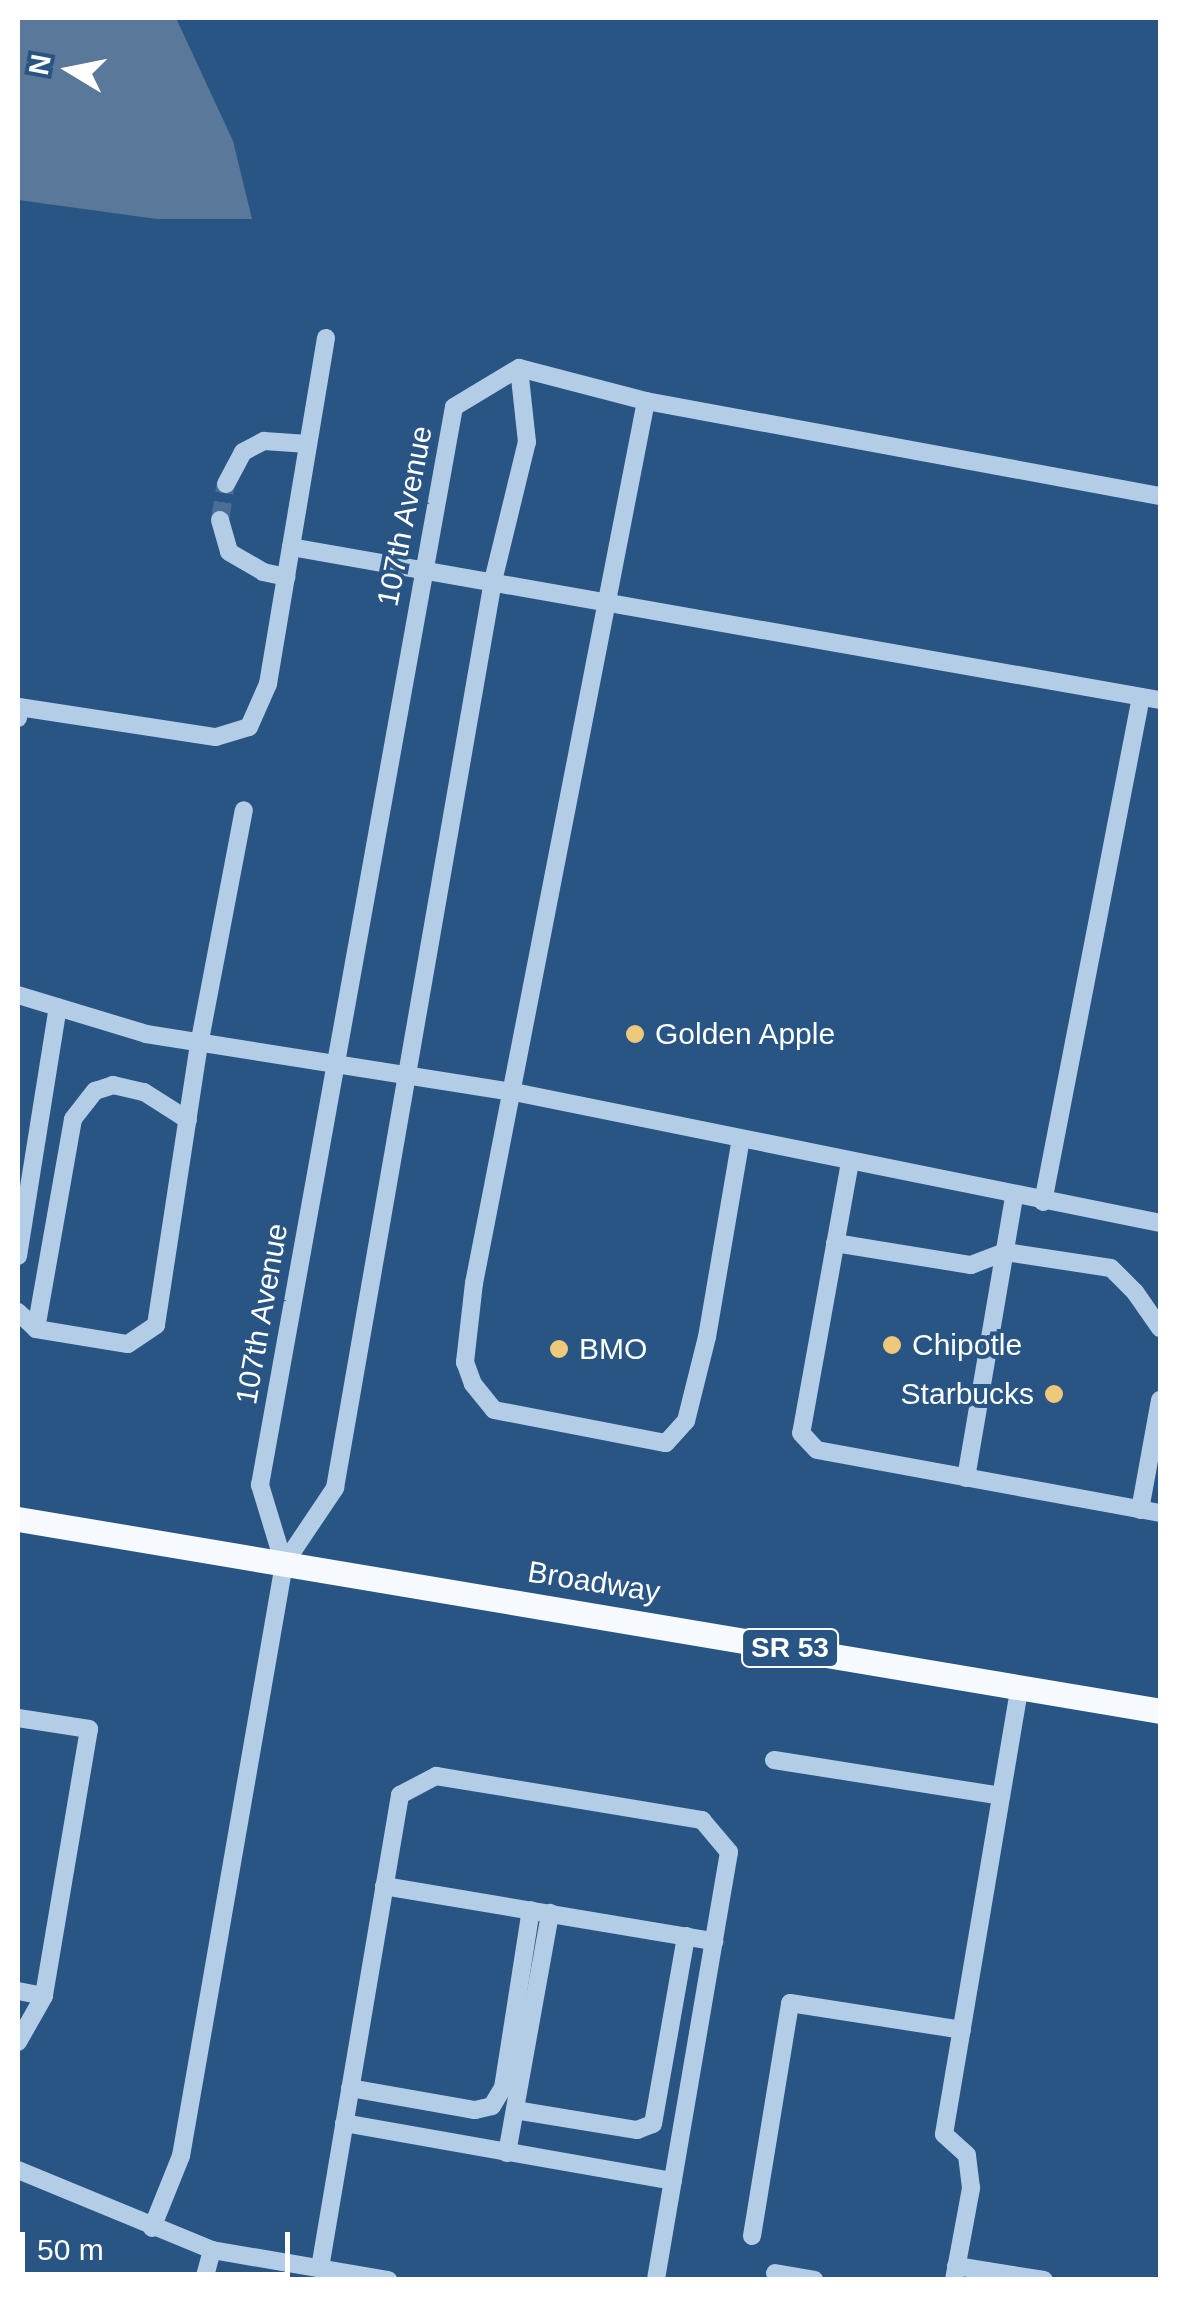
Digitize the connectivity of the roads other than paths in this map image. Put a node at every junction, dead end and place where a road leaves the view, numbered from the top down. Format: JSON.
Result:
{"nodes":[{"id":1,"x":326,"y":338,"type":"dead end"},
{"id":2,"x":518,"y":368,"type":"junction"},
{"id":3,"x":646,"y":402,"type":"junction"},
{"id":4,"x":308,"y":444,"type":"junction"},
{"id":5,"x":226,"y":484,"type":"tunnel mouth"},
{"id":6,"x":1160,"y":496,"type":"edge"},
{"id":7,"x":220,"y":520,"type":"tunnel mouth"},
{"id":8,"x":291,"y":546,"type":"junction"},
{"id":9,"x":422,"y":569,"type":"junction"},
{"id":10,"x":286,"y":577,"type":"junction"},
{"id":11,"x":492,"y":581,"type":"junction"},
{"id":12,"x":604,"y":604,"type":"junction"},
{"id":13,"x":1141,"y":696,"type":"junction"},
{"id":14,"x":1160,"y":700,"type":"edge"},
{"id":15,"x":18,"y":718,"type":"edge"},
{"id":16,"x":244,"y":810,"type":"dead end"},
{"id":17,"x":18,"y":995,"type":"edge"},
{"id":18,"x":58,"y":1007,"type":"junction"},
{"id":19,"x":200,"y":1045,"type":"junction"},
{"id":20,"x":334,"y":1064,"type":"junction"},
{"id":21,"x":410,"y":1075,"type":"junction"},
{"id":22,"x":514,"y":1092,"type":"junction"},
{"id":23,"x":188,"y":1120,"type":"junction"},
{"id":24,"x":741,"y":1139,"type":"junction"},
{"id":25,"x":850,"y":1162,"type":"junction"},
{"id":26,"x":1014,"y":1196,"type":"junction"},
{"id":27,"x":1043,"y":1202,"type":"junction"},
{"id":28,"x":1160,"y":1223,"type":"edge"},
{"id":29,"x":835,"y":1243,"type":"junction"},
{"id":30,"x":1005,"y":1252,"type":"junction"},
{"id":31,"x":18,"y":1256,"type":"edge"},
{"id":32,"x":18,"y":1312,"type":"edge"},
{"id":33,"x":36,"y":1328,"type":"junction"},
{"id":34,"x":1160,"y":1328,"type":"edge"},
{"id":35,"x":1160,"y":1400,"type":"edge"},
{"id":36,"x":966,"y":1478,"type":"junction"},
{"id":37,"x":1140,"y":1510,"type":"junction"},
{"id":38,"x":1160,"y":1513,"type":"edge"},
{"id":39,"x":18,"y":1519,"type":"edge"},
{"id":40,"x":284,"y":1564,"type":"junction"},
{"id":41,"x":1020,"y":1686,"type":"junction"},
{"id":42,"x":1160,"y":1710,"type":"edge"},
{"id":43,"x":18,"y":1718,"type":"edge"},
{"id":44,"x":774,"y":1760,"type":"dead end"},
{"id":45,"x":1001,"y":1796,"type":"junction"},
{"id":46,"x":384,"y":1886,"type":"junction"},
{"id":47,"x":541,"y":1912,"type":"junction"},
{"id":48,"x":686,"y":1936,"type":"junction"},
{"id":49,"x":714,"y":1941,"type":"junction"},
{"id":50,"x":18,"y":1991,"type":"edge"},
{"id":51,"x":44,"y":1996,"type":"junction"},
{"id":52,"x":962,"y":2030,"type":"junction"},
{"id":53,"x":18,"y":2042,"type":"edge"},
{"id":54,"x":350,"y":2088,"type":"junction"},
{"id":55,"x":515,"y":2110,"type":"junction"},
{"id":56,"x":344,"y":2123,"type":"junction"},
{"id":57,"x":508,"y":2153,"type":"junction"},
{"id":58,"x":18,"y":2170,"type":"edge"},
{"id":59,"x":673,"y":2180,"type":"junction"},
{"id":60,"x":152,"y":2228,"type":"junction"},
{"id":61,"x":752,"y":2236,"type":"dead end"},
{"id":62,"x":212,"y":2250,"type":"junction"},
{"id":63,"x":320,"y":2268,"type":"junction"},
{"id":64,"x":775,"y":2273,"type":"dead end"},
{"id":65,"x":955,"y":2273,"type":"edge"},
{"id":66,"x":204,"y":2280,"type":"edge"},
{"id":67,"x":388,"y":2280,"type":"edge"},
{"id":68,"x":656,"y":2280,"type":"edge"},
{"id":69,"x":814,"y":2280,"type":"edge"},
{"id":70,"x":1044,"y":2280,"type":"edge"}],
"edges":[{"from":1,"to":4,"type":"street"},
{"from":2,"to":3,"type":"street"},
{"from":2,"to":9,"type":"street","name":"107th Avenue"},
{"from":2,"to":11,"type":"street","name":"107th Avenue"},
{"from":3,"to":6,"type":"street"},
{"from":3,"to":12,"type":"street"},
{"from":4,"to":5,"type":"street"},
{"from":4,"to":8,"type":"street"},
{"from":7,"to":10,"type":"street"},
{"from":8,"to":9,"type":"street"},
{"from":8,"to":10,"type":"street"},
{"from":9,"to":11,"type":"street"},
{"from":9,"to":20,"type":"street","name":"107th Avenue"},
{"from":10,"to":15,"type":"street"},
{"from":11,"to":12,"type":"street"},
{"from":11,"to":21,"type":"street","name":"107th Avenue"},
{"from":12,"to":13,"type":"street"},
{"from":12,"to":22,"type":"street"},
{"from":13,"to":14,"type":"street"},
{"from":13,"to":27,"type":"street"},
{"from":16,"to":19,"type":"street"},
{"from":17,"to":18,"type":"street"},
{"from":18,"to":19,"type":"street"},
{"from":18,"to":31,"type":"street"},
{"from":19,"to":20,"type":"street"},
{"from":19,"to":23,"type":"street"},
{"from":20,"to":21,"type":"street"},
{"from":20,"to":40,"type":"street","name":"107th Avenue"},
{"from":21,"to":22,"type":"street"},
{"from":21,"to":40,"type":"street","name":"107th Avenue"},
{"from":22,"to":24,"type":"street"},
{"from":22,"to":24,"type":"street"},
{"from":23,"to":33,"type":"street"},
{"from":23,"to":33,"type":"street"},
{"from":24,"to":25,"type":"street"},
{"from":25,"to":26,"type":"street"},
{"from":25,"to":29,"type":"street"},
{"from":26,"to":27,"type":"street"},
{"from":26,"to":30,"type":"street"},
{"from":27,"to":28,"type":"street"},
{"from":29,"to":30,"type":"street"},
{"from":29,"to":36,"type":"street"},
{"from":30,"to":34,"type":"street"},
{"from":30,"to":36,"type":"street"},
{"from":32,"to":33,"type":"street"},
{"from":35,"to":37,"type":"street"},
{"from":36,"to":37,"type":"street"},
{"from":37,"to":38,"type":"street"},
{"from":39,"to":40,"type":"main road","name":"Broadway","number":"SR 53"},
{"from":40,"to":41,"type":"main road","name":"Broadway","number":"SR 53"},
{"from":40,"to":60,"type":"street","name":"107th Avenue"},
{"from":41,"to":42,"type":"main road","name":"Broadway","number":"SR 53"},
{"from":41,"to":45,"type":"street"},
{"from":43,"to":51,"type":"street"},
{"from":44,"to":45,"type":"street"},
{"from":45,"to":52,"type":"street"},
{"from":46,"to":47,"type":"street"},
{"from":46,"to":49,"type":"street"},
{"from":46,"to":54,"type":"street"},
{"from":47,"to":48,"type":"street"},
{"from":47,"to":54,"type":"street"},
{"from":47,"to":55,"type":"street"},
{"from":48,"to":49,"type":"street"},
{"from":48,"to":55,"type":"street"},
{"from":49,"to":59,"type":"street"},
{"from":50,"to":51,"type":"street"},
{"from":51,"to":53,"type":"street"},
{"from":52,"to":61,"type":"street"},
{"from":52,"to":65,"type":"street"},
{"from":54,"to":56,"type":"street"},
{"from":55,"to":57,"type":"street"},
{"from":56,"to":57,"type":"street"},
{"from":56,"to":63,"type":"street"},
{"from":57,"to":59,"type":"street"},
{"from":58,"to":60,"type":"street"},
{"from":59,"to":68,"type":"street"},
{"from":60,"to":62,"type":"street"},
{"from":62,"to":63,"type":"street"},
{"from":62,"to":66,"type":"street"},
{"from":63,"to":67,"type":"street"},
{"from":64,"to":69,"type":"street"},
{"from":65,"to":70,"type":"street"}]}
